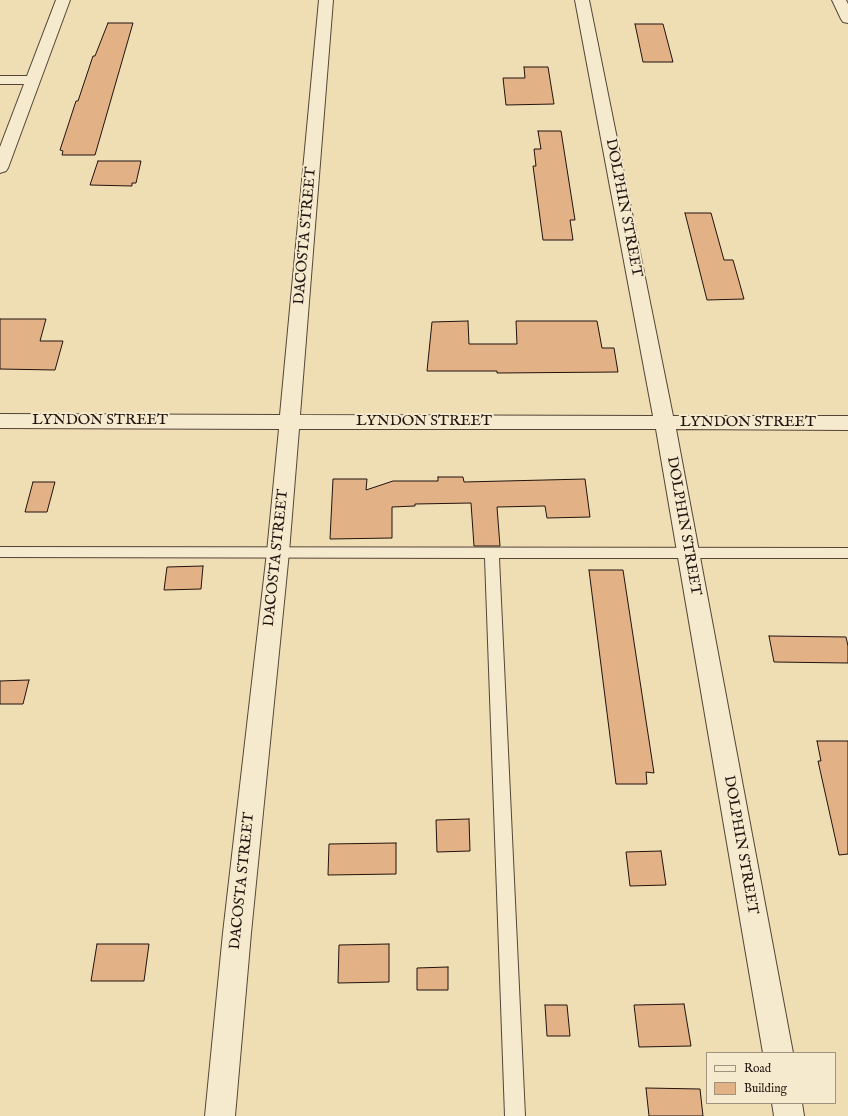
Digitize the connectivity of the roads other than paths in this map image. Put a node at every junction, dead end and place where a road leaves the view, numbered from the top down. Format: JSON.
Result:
{"nodes":[{"id":1,"x":63,"y":0,"type":"edge"},
{"id":2,"x":326,"y":0,"type":"edge"},
{"id":3,"x":582,"y":0,"type":"edge"},
{"id":4,"x":839,"y":0,"type":"edge"},
{"id":5,"x":848,"y":19,"type":"edge"},
{"id":6,"x":0,"y":80,"type":"edge"},
{"id":7,"x":32,"y":80,"type":"junction"},
{"id":8,"x":0,"y":168,"type":"edge"},
{"id":9,"x":0,"y":421,"type":"edge"},
{"id":10,"x":290,"y":421,"type":"junction"},
{"id":11,"x":664,"y":422,"type":"junction"},
{"id":12,"x":848,"y":423,"type":"edge"},
{"id":13,"x":0,"y":552,"type":"edge"},
{"id":14,"x":278,"y":552,"type":"junction"},
{"id":15,"x":492,"y":552,"type":"junction"},
{"id":16,"x":688,"y":553,"type":"junction"},
{"id":17,"x":848,"y":553,"type":"edge"},
{"id":18,"x":778,"y":1052,"type":"edge"},
{"id":19,"x":787,"y":1104,"type":"edge"},
{"id":20,"x":220,"y":1116,"type":"edge"},
{"id":21,"x":515,"y":1116,"type":"edge"},
{"id":22,"x":789,"y":1116,"type":"edge"}],
"edges":[{"from":1,"to":7,"type":"street"},
{"from":2,"to":10,"type":"street","name":"DACOSTA STREET"},
{"from":3,"to":11,"type":"street","name":"DOLPHIN STREET"},
{"from":4,"to":5,"type":"street"},
{"from":6,"to":7,"type":"street"},
{"from":7,"to":8,"type":"street"},
{"from":9,"to":10,"type":"street","name":"LYNDON STREET"},
{"from":10,"to":11,"type":"street","name":"LYNDON STREET"},
{"from":10,"to":14,"type":"street","name":"DACOSTA STREET"},
{"from":11,"to":12,"type":"street","name":"LYNDON STREET"},
{"from":11,"to":16,"type":"street","name":"DOLPHIN STREET"},
{"from":13,"to":14,"type":"lane"},
{"from":14,"to":15,"type":"lane"},
{"from":14,"to":20,"type":"street","name":"DACOSTA STREET"},
{"from":15,"to":16,"type":"lane"},
{"from":15,"to":21,"type":"lane"},
{"from":16,"to":17,"type":"lane"},
{"from":16,"to":18,"type":"street","name":"DOLPHIN STREET"},
{"from":19,"to":22,"type":"street"}]}
